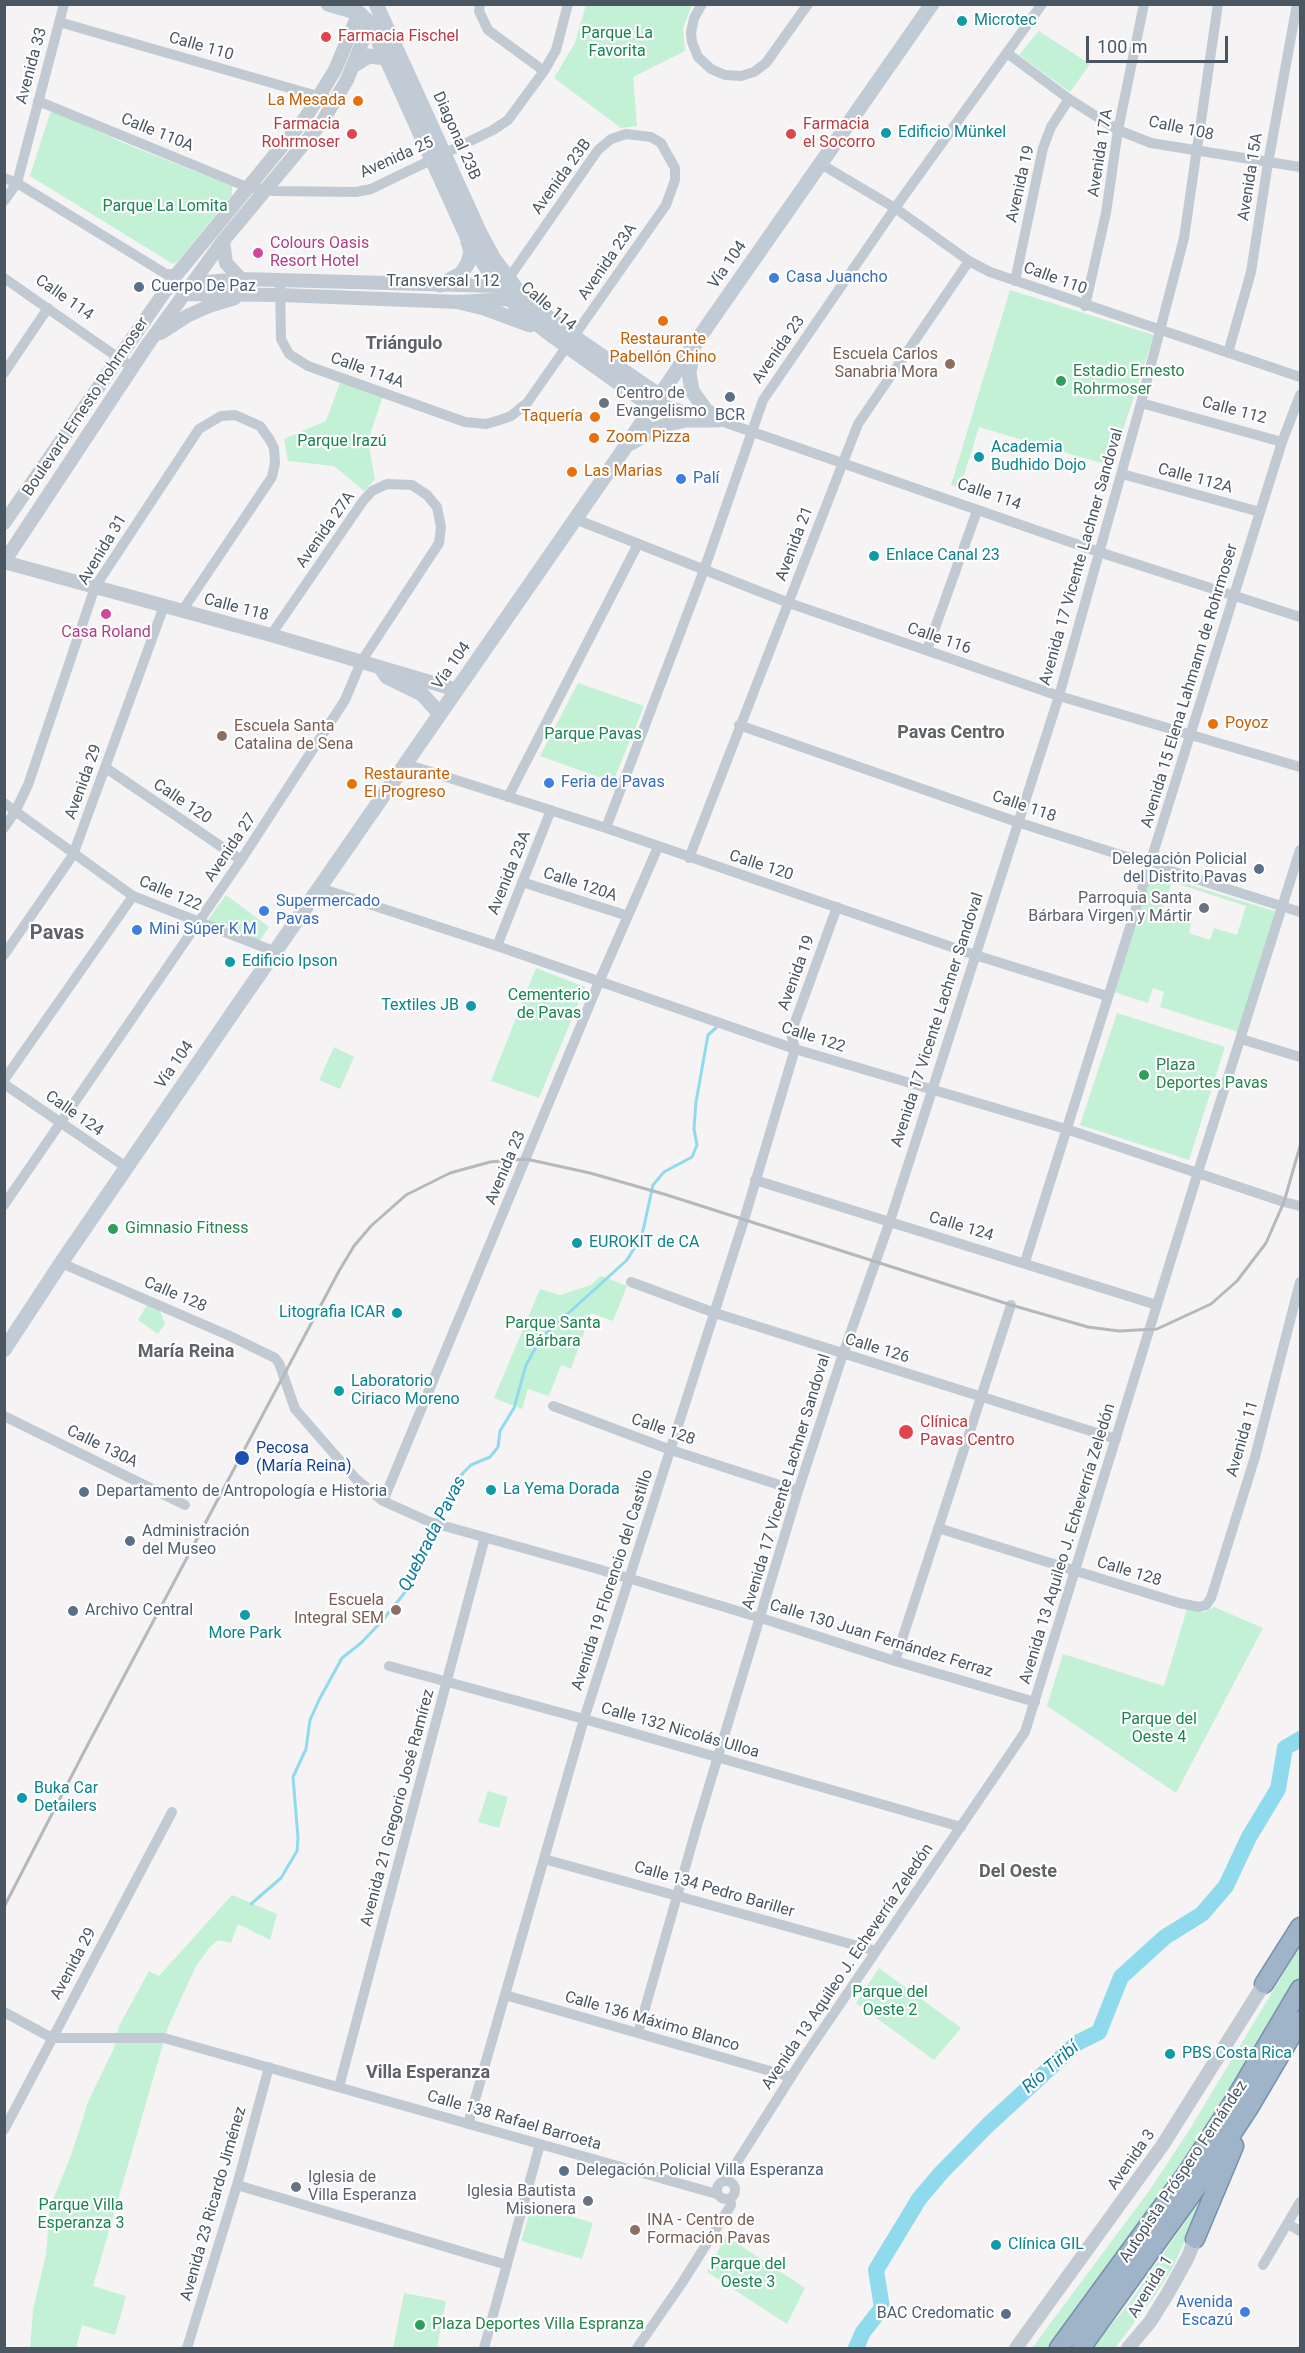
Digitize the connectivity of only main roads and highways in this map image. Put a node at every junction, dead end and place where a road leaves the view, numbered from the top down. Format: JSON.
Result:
{"nodes":[{"id":1,"x":328,"y":4,"type":"edge"},
{"id":2,"x":376,"y":4,"type":"edge"},
{"id":3,"x":389,"y":4,"type":"edge"},
{"id":4,"x":932,"y":4,"type":"edge"},
{"id":5,"x":364,"y":14,"type":"edge"},
{"id":6,"x":391,"y":37,"type":"junction"},
{"id":7,"x":386,"y":58,"type":"junction"},
{"id":8,"x":354,"y":65,"type":"road end"},
{"id":9,"x":438,"y":157,"type":"junction"},
{"id":10,"x":468,"y":239,"type":"junction"},
{"id":11,"x":503,"y":282,"type":"junction"},
{"id":12,"x":440,"y":285,"type":"road end"},
{"id":13,"x":459,"y":302,"type":"road end"},
{"id":14,"x":565,"y":340,"type":"junction"},
{"id":15,"x":694,"y":345,"type":"junction"},
{"id":16,"x":660,"y":403,"type":"junction"},
{"id":17,"x":626,"y":446,"type":"junction"},
{"id":18,"x":381,"y":668,"type":"road end"},
{"id":19,"x":440,"y":714,"type":"junction"},
{"id":20,"x":4,"y":1350,"type":"edge"},
{"id":21,"x":1300,"y":1928,"type":"edge"},
{"id":22,"x":1264,"y":1984,"type":"road end"},
{"id":23,"x":1300,"y":1989,"type":"edge"},
{"id":24,"x":1300,"y":2021,"type":"edge"},
{"id":25,"x":1250,"y":2106,"type":"junction"},
{"id":26,"x":1195,"y":2239,"type":"road end"},
{"id":27,"x":1059,"y":2349,"type":"edge"},
{"id":28,"x":1081,"y":2349,"type":"edge"}],
"edges":[{"from":1,"to":5,"type":"main road"},
{"from":2,"to":5,"type":"main road","name":"Boulevard Ernesto Rohrmoser"},
{"from":2,"to":6,"type":"main road","name":"Diagonal 23B"},
{"from":3,"to":6,"type":"main road"},
{"from":4,"to":15,"type":"main road","name":"Vía 104"},
{"from":5,"to":7,"type":"main road","name":"Diagonal 23B"},
{"from":6,"to":9,"type":"main road","name":"Diagonal 23B"},
{"from":7,"to":8,"type":"main road"},
{"from":7,"to":9,"type":"main road","name":"Diagonal 23B"},
{"from":9,"to":10,"type":"main road","name":"Diagonal 23B"},
{"from":9,"to":11,"type":"main road","name":"Diagonal 23B"},
{"from":10,"to":11,"type":"main road","name":"Diagonal 23B"},
{"from":10,"to":12,"type":"main road"},
{"from":11,"to":14,"type":"main road","name":"Calle 114"},
{"from":13,"to":14,"type":"main road"},
{"from":14,"to":16,"type":"main road","name":"Calle 114"},
{"from":15,"to":16,"type":"main road","name":"Vía 104"},
{"from":15,"to":17,"type":"main road"},
{"from":16,"to":17,"type":"main road","name":"Vía 104"},
{"from":17,"to":19,"type":"main road","name":"Vía 104"},
{"from":18,"to":19,"type":"main road"},
{"from":19,"to":20,"type":"main road","name":"Vía 104"},
{"from":21,"to":22,"type":"highway"},
{"from":23,"to":27,"type":"highway","name":"Autopista Próspero Fernández"},
{"from":24,"to":25,"type":"highway","name":"Autopista Próspero Fernández"},
{"from":25,"to":26,"type":"highway"},
{"from":25,"to":28,"type":"highway","name":"Autopista Próspero Fernández"}]}
